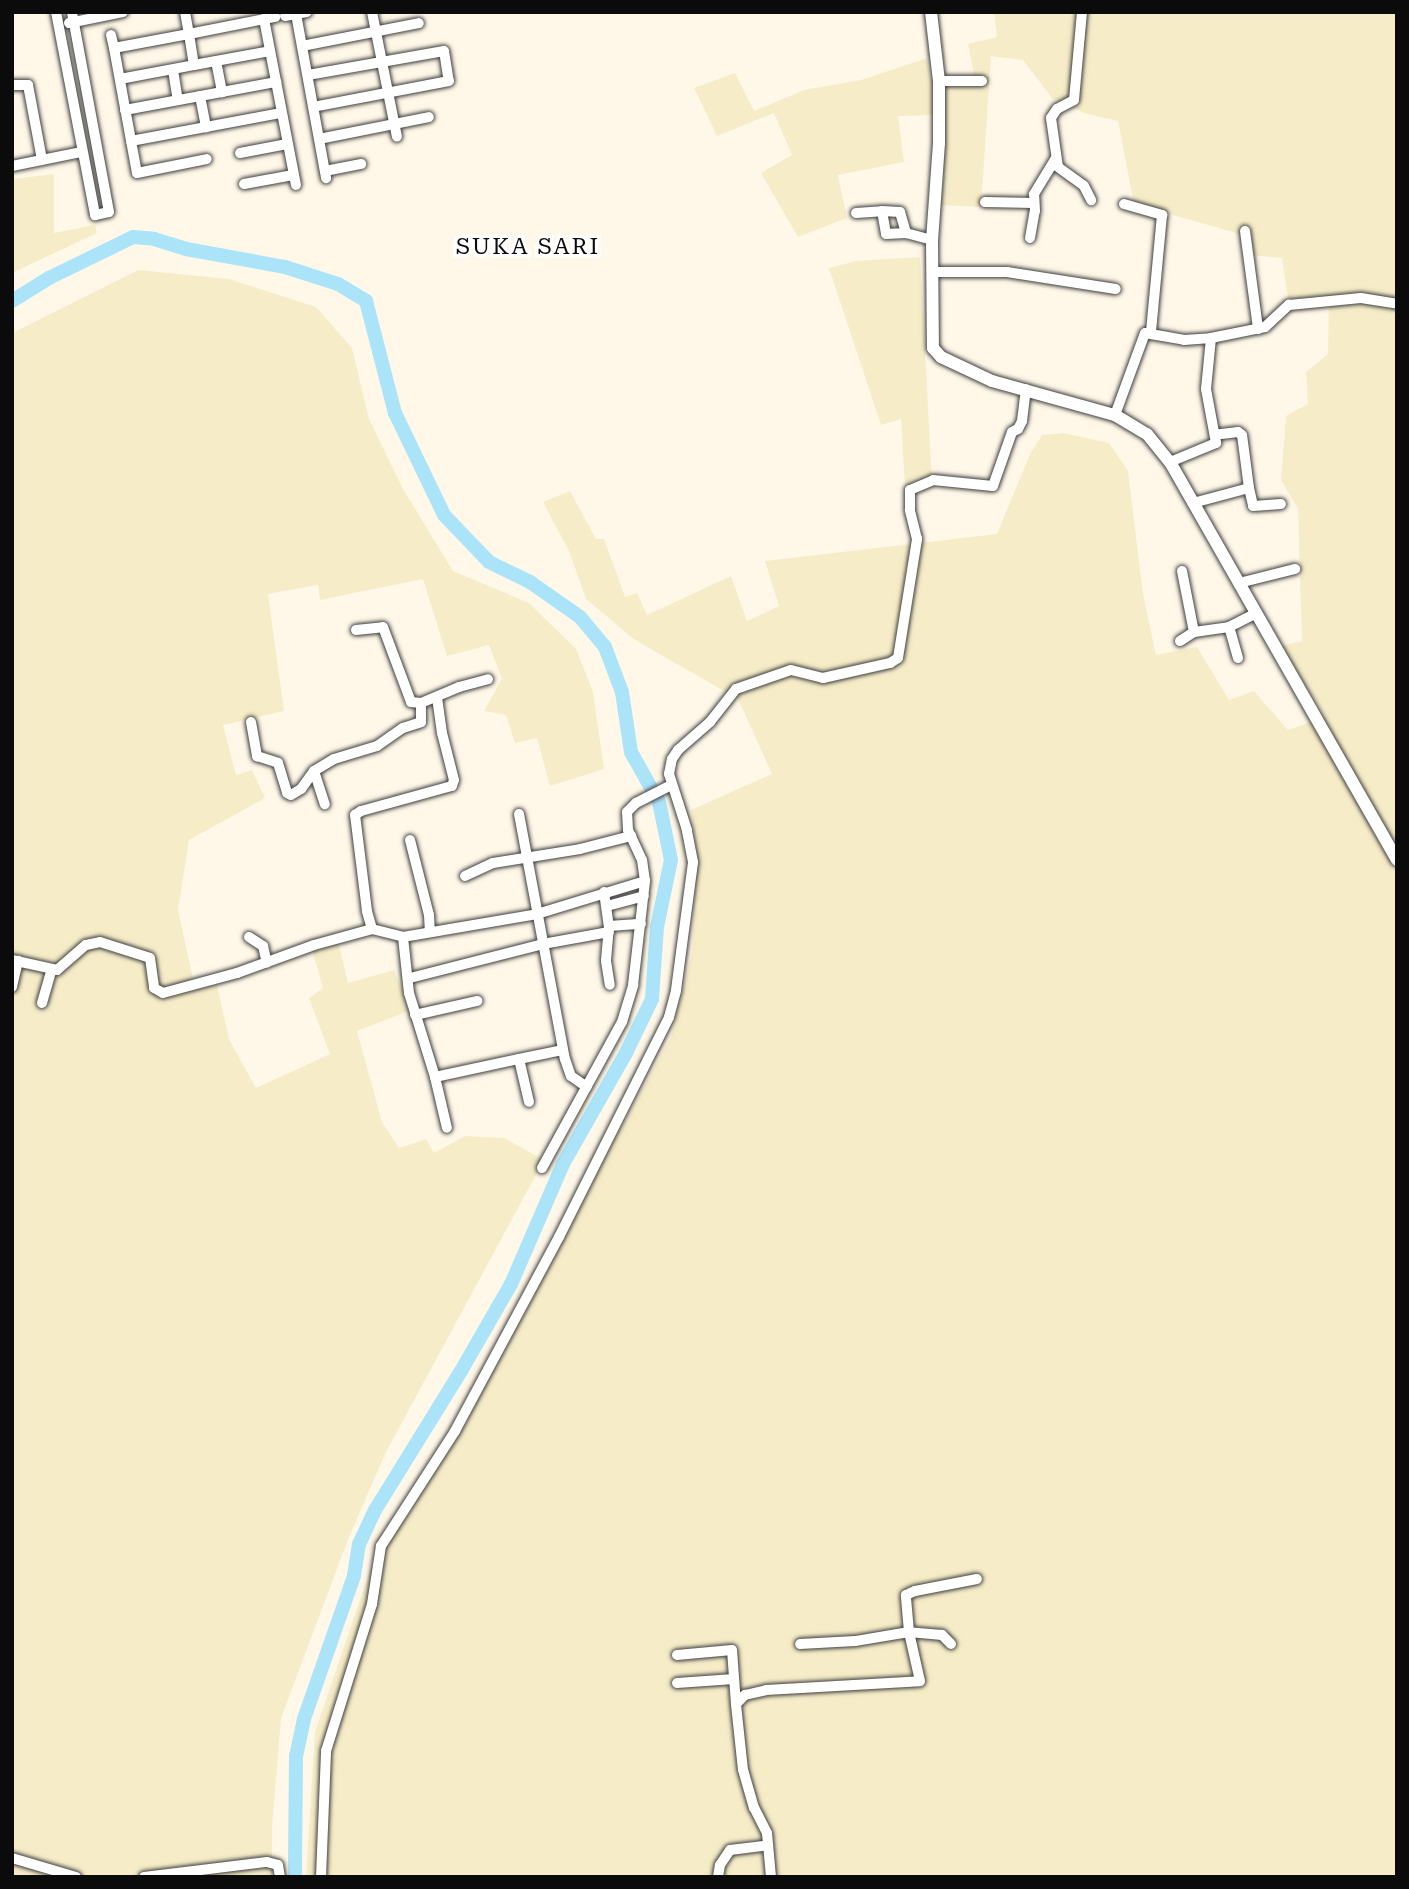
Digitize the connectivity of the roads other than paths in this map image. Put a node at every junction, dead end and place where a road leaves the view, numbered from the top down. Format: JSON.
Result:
{"nodes":[{"id":1,"x":56,"y":12,"type":"edge"},
{"id":2,"x":123,"y":12,"type":"edge"},
{"id":3,"x":185,"y":12,"type":"edge"},
{"id":4,"x":307,"y":12,"type":"edge"},
{"id":5,"x":372,"y":12,"type":"edge"},
{"id":6,"x":931,"y":12,"type":"edge"},
{"id":7,"x":1082,"y":12,"type":"edge"},
{"id":8,"x":296,"y":14,"type":"junction"},
{"id":9,"x":74,"y":17,"type":"edge"},
{"id":10,"x":275,"y":18,"type":"junction"},
{"id":11,"x":419,"y":23,"type":"dead end"},
{"id":12,"x":59,"y":25,"type":"junction"},
{"id":13,"x":376,"y":31,"type":"junction"},
{"id":14,"x":189,"y":34,"type":"junction"},
{"id":15,"x":111,"y":35,"type":"dead end"},
{"id":16,"x":302,"y":46,"type":"junction"},
{"id":17,"x":114,"y":48,"type":"junction"},
{"id":18,"x":270,"y":51,"type":"junction"},
{"id":19,"x":216,"y":61,"type":"junction"},
{"id":20,"x":382,"y":62,"type":"junction"},
{"id":21,"x":194,"y":65,"type":"junction"},
{"id":22,"x":173,"y":69,"type":"junction"},
{"id":23,"x":308,"y":75,"type":"junction"},
{"id":24,"x":120,"y":79,"type":"junction"},
{"id":25,"x":939,"y":81,"type":"junction"},
{"id":26,"x":982,"y":81,"type":"dead end"},
{"id":27,"x":275,"y":82,"type":"junction"},
{"id":28,"x":12,"y":85,"type":"edge"},
{"id":29,"x":222,"y":92,"type":"junction"},
{"id":30,"x":388,"y":93,"type":"junction"},
{"id":31,"x":200,"y":96,"type":"junction"},
{"id":32,"x":178,"y":100,"type":"junction"},
{"id":33,"x":313,"y":107,"type":"junction"},
{"id":34,"x":125,"y":110,"type":"junction"},
{"id":35,"x":281,"y":113,"type":"junction"},
{"id":36,"x":429,"y":117,"type":"dead end"},
{"id":37,"x":395,"y":124,"type":"junction"},
{"id":38,"x":206,"y":127,"type":"junction"},
{"id":39,"x":397,"y":137,"type":"dead end"},
{"id":40,"x":318,"y":139,"type":"junction"},
{"id":41,"x":131,"y":141,"type":"junction"},
{"id":42,"x":287,"y":144,"type":"junction"},
{"id":43,"x":81,"y":152,"type":"junction"},
{"id":44,"x":240,"y":153,"type":"dead end"},
{"id":45,"x":1056,"y":158,"type":"junction"},
{"id":46,"x":207,"y":159,"type":"dead end"},
{"id":47,"x":42,"y":160,"type":"junction"},
{"id":48,"x":361,"y":164,"type":"dead end"},
{"id":49,"x":12,"y":166,"type":"edge"},
{"id":50,"x":244,"y":184,"type":"dead end"},
{"id":51,"x":1091,"y":200,"type":"dead end"},
{"id":52,"x":985,"y":202,"type":"dead end"},
{"id":53,"x":1034,"y":203,"type":"junction"},
{"id":54,"x":1124,"y":204,"type":"dead end"},
{"id":55,"x":882,"y":211,"type":"junction"},
{"id":56,"x":856,"y":213,"type":"dead end"},
{"id":57,"x":1245,"y":231,"type":"dead end"},
{"id":58,"x":906,"y":233,"type":"junction"},
{"id":59,"x":1030,"y":237,"type":"dead end"},
{"id":60,"x":932,"y":240,"type":"junction"},
{"id":61,"x":932,"y":272,"type":"junction"},
{"id":62,"x":1116,"y":289,"type":"dead end"},
{"id":63,"x":1397,"y":304,"type":"edge"},
{"id":64,"x":1258,"y":329,"type":"junction"},
{"id":65,"x":1151,"y":332,"type":"junction"},
{"id":66,"x":1211,"y":338,"type":"junction"},
{"id":67,"x":1026,"y":389,"type":"junction"},
{"id":68,"x":1115,"y":415,"type":"junction"},
{"id":69,"x":1214,"y":435,"type":"junction"},
{"id":70,"x":1170,"y":463,"type":"junction"},
{"id":71,"x":1249,"y":488,"type":"junction"},
{"id":72,"x":1193,"y":503,"type":"junction"},
{"id":73,"x":1281,"y":504,"type":"dead end"},
{"id":74,"x":1295,"y":569,"type":"dead end"},
{"id":75,"x":1182,"y":571,"type":"dead end"},
{"id":76,"x":1239,"y":583,"type":"junction"},
{"id":77,"x":1256,"y":613,"type":"junction"},
{"id":78,"x":1229,"y":627,"type":"junction"},
{"id":79,"x":356,"y":630,"type":"dead end"},
{"id":80,"x":1194,"y":632,"type":"junction"},
{"id":81,"x":1180,"y":641,"type":"dead end"},
{"id":82,"x":1238,"y":658,"type":"dead end"},
{"id":83,"x":488,"y":679,"type":"dead end"},
{"id":84,"x":437,"y":696,"type":"junction"},
{"id":85,"x":421,"y":703,"type":"junction"},
{"id":86,"x":251,"y":722,"type":"dead end"},
{"id":87,"x":314,"y":771,"type":"junction"},
{"id":88,"x":667,"y":787,"type":"junction"},
{"id":89,"x":325,"y":804,"type":"dead end"},
{"id":90,"x":519,"y":814,"type":"dead end"},
{"id":91,"x":631,"y":836,"type":"junction"},
{"id":92,"x":410,"y":840,"type":"dead end"},
{"id":93,"x":527,"y":859,"type":"junction"},
{"id":94,"x":1397,"y":860,"type":"edge"},
{"id":95,"x":466,"y":876,"type":"dead end"},
{"id":96,"x":645,"y":881,"type":"junction"},
{"id":97,"x":604,"y":892,"type":"junction"},
{"id":98,"x":644,"y":896,"type":"junction"},
{"id":99,"x":607,"y":906,"type":"junction"},
{"id":100,"x":537,"y":914,"type":"junction"},
{"id":101,"x":641,"y":924,"type":"junction"},
{"id":102,"x":372,"y":929,"type":"junction"},
{"id":103,"x":609,"y":929,"type":"junction"},
{"id":104,"x":430,"y":932,"type":"junction"},
{"id":105,"x":403,"y":936,"type":"junction"},
{"id":106,"x":249,"y":937,"type":"dead end"},
{"id":107,"x":543,"y":944,"type":"junction"},
{"id":108,"x":15,"y":960,"type":"edge"},
{"id":109,"x":267,"y":962,"type":"junction"},
{"id":110,"x":51,"y":971,"type":"junction"},
{"id":111,"x":410,"y":978,"type":"junction"},
{"id":112,"x":610,"y":985,"type":"dead end"},
{"id":113,"x":12,"y":986,"type":"edge"},
{"id":114,"x":477,"y":1001,"type":"dead end"},
{"id":115,"x":42,"y":1003,"type":"dead end"},
{"id":116,"x":415,"y":1015,"type":"junction"},
{"id":117,"x":563,"y":1050,"type":"junction"},
{"id":118,"x":519,"y":1059,"type":"junction"},
{"id":119,"x":435,"y":1077,"type":"junction"},
{"id":120,"x":587,"y":1087,"type":"junction"},
{"id":121,"x":528,"y":1102,"type":"dead end"},
{"id":122,"x":447,"y":1128,"type":"dead end"},
{"id":123,"x":542,"y":1168,"type":"dead end"},
{"id":124,"x":977,"y":1579,"type":"dead end"},
{"id":125,"x":909,"y":1632,"type":"junction"},
{"id":126,"x":800,"y":1644,"type":"dead end"},
{"id":127,"x":951,"y":1644,"type":"dead end"},
{"id":128,"x":677,"y":1655,"type":"dead end"},
{"id":129,"x":734,"y":1679,"type":"junction"},
{"id":130,"x":677,"y":1684,"type":"dead end"},
{"id":131,"x":736,"y":1704,"type":"junction"},
{"id":132,"x":768,"y":1845,"type":"junction"},
{"id":133,"x":12,"y":1858,"type":"edge"},
{"id":134,"x":76,"y":1877,"type":"edge"},
{"id":135,"x":144,"y":1877,"type":"edge"},
{"id":136,"x":280,"y":1877,"type":"edge"},
{"id":137,"x":321,"y":1877,"type":"edge"},
{"id":138,"x":718,"y":1877,"type":"edge"},
{"id":139,"x":771,"y":1877,"type":"edge"}],
"edges":[{"from":1,"to":12,"type":"street"},
{"from":2,"to":9,"type":"street"},
{"from":3,"to":14,"type":"street"},
{"from":4,"to":8,"type":"street"},
{"from":5,"to":13,"type":"street"},
{"from":6,"to":25,"type":"street"},
{"from":7,"to":45,"type":"street"},
{"from":8,"to":10,"type":"street"},
{"from":8,"to":16,"type":"street"},
{"from":9,"to":12,"type":"street"},
{"from":9,"to":43,"type":"street"},
{"from":10,"to":14,"type":"street"},
{"from":10,"to":18,"type":"street"},
{"from":11,"to":13,"type":"street"},
{"from":12,"to":43,"type":"street"},
{"from":13,"to":16,"type":"street"},
{"from":13,"to":20,"type":"street"},
{"from":14,"to":17,"type":"street"},
{"from":14,"to":21,"type":"street"},
{"from":15,"to":17,"type":"street"},
{"from":16,"to":23,"type":"street"},
{"from":17,"to":24,"type":"street"},
{"from":18,"to":19,"type":"street"},
{"from":18,"to":27,"type":"street"},
{"from":19,"to":21,"type":"street"},
{"from":19,"to":29,"type":"street"},
{"from":20,"to":23,"type":"street"},
{"from":20,"to":30,"type":"street"},
{"from":20,"to":30,"type":"street"},
{"from":21,"to":22,"type":"street"},
{"from":22,"to":24,"type":"street"},
{"from":22,"to":32,"type":"street"},
{"from":23,"to":33,"type":"street"},
{"from":24,"to":34,"type":"street"},
{"from":25,"to":26,"type":"street"},
{"from":25,"to":60,"type":"street"},
{"from":27,"to":29,"type":"street"},
{"from":27,"to":35,"type":"street"},
{"from":28,"to":47,"type":"street"},
{"from":29,"to":31,"type":"street"},
{"from":30,"to":33,"type":"street"},
{"from":30,"to":37,"type":"street"},
{"from":31,"to":32,"type":"street"},
{"from":31,"to":38,"type":"street"},
{"from":32,"to":34,"type":"street"},
{"from":33,"to":40,"type":"street"},
{"from":34,"to":41,"type":"street"},
{"from":35,"to":38,"type":"street"},
{"from":35,"to":42,"type":"street"},
{"from":36,"to":37,"type":"street"},
{"from":37,"to":39,"type":"street"},
{"from":37,"to":40,"type":"street"},
{"from":38,"to":41,"type":"street"},
{"from":40,"to":48,"type":"street"},
{"from":41,"to":46,"type":"street"},
{"from":42,"to":44,"type":"street"},
{"from":42,"to":50,"type":"street"},
{"from":43,"to":47,"type":"street"},
{"from":45,"to":51,"type":"street"},
{"from":45,"to":53,"type":"street"},
{"from":47,"to":49,"type":"street"},
{"from":52,"to":53,"type":"street"},
{"from":53,"to":59,"type":"street"},
{"from":54,"to":65,"type":"street"},
{"from":55,"to":56,"type":"street"},
{"from":55,"to":58,"type":"street"},
{"from":55,"to":58,"type":"street"},
{"from":57,"to":64,"type":"street"},
{"from":58,"to":60,"type":"street"},
{"from":60,"to":61,"type":"street"},
{"from":61,"to":62,"type":"street"},
{"from":61,"to":67,"type":"street"},
{"from":63,"to":64,"type":"street"},
{"from":64,"to":66,"type":"street"},
{"from":65,"to":66,"type":"street"},
{"from":65,"to":68,"type":"street"},
{"from":66,"to":69,"type":"street"},
{"from":67,"to":68,"type":"street"},
{"from":67,"to":88,"type":"street"},
{"from":68,"to":70,"type":"street"},
{"from":69,"to":70,"type":"street"},
{"from":69,"to":71,"type":"street"},
{"from":70,"to":72,"type":"street"},
{"from":71,"to":72,"type":"street"},
{"from":71,"to":73,"type":"street"},
{"from":72,"to":76,"type":"street"},
{"from":74,"to":76,"type":"street"},
{"from":75,"to":80,"type":"street"},
{"from":76,"to":77,"type":"street"},
{"from":77,"to":78,"type":"street"},
{"from":77,"to":94,"type":"street"},
{"from":78,"to":80,"type":"street"},
{"from":78,"to":82,"type":"street"},
{"from":79,"to":85,"type":"street"},
{"from":80,"to":81,"type":"street"},
{"from":83,"to":84,"type":"street"},
{"from":84,"to":85,"type":"street"},
{"from":84,"to":102,"type":"street"},
{"from":85,"to":87,"type":"street"},
{"from":86,"to":87,"type":"street"},
{"from":87,"to":89,"type":"street"},
{"from":88,"to":91,"type":"street"},
{"from":88,"to":137,"type":"street"},
{"from":90,"to":93,"type":"street"},
{"from":91,"to":93,"type":"street"},
{"from":91,"to":96,"type":"street"},
{"from":92,"to":104,"type":"street"},
{"from":93,"to":95,"type":"street"},
{"from":93,"to":100,"type":"street"},
{"from":96,"to":97,"type":"street"},
{"from":96,"to":98,"type":"street"},
{"from":97,"to":99,"type":"street"},
{"from":97,"to":100,"type":"street"},
{"from":98,"to":99,"type":"street"},
{"from":98,"to":101,"type":"street"},
{"from":99,"to":103,"type":"street"},
{"from":100,"to":104,"type":"street"},
{"from":100,"to":107,"type":"street"},
{"from":101,"to":103,"type":"street"},
{"from":101,"to":120,"type":"street"},
{"from":102,"to":105,"type":"street"},
{"from":102,"to":109,"type":"street"},
{"from":103,"to":107,"type":"street"},
{"from":103,"to":112,"type":"street"},
{"from":104,"to":105,"type":"street"},
{"from":105,"to":111,"type":"street"},
{"from":106,"to":109,"type":"street"},
{"from":107,"to":111,"type":"street"},
{"from":107,"to":117,"type":"street"},
{"from":108,"to":110,"type":"street"},
{"from":108,"to":113,"type":"street"},
{"from":109,"to":110,"type":"street"},
{"from":110,"to":115,"type":"street"},
{"from":111,"to":116,"type":"street"},
{"from":114,"to":116,"type":"street"},
{"from":116,"to":119,"type":"street"},
{"from":117,"to":118,"type":"street"},
{"from":117,"to":120,"type":"street"},
{"from":118,"to":119,"type":"street"},
{"from":118,"to":121,"type":"street"},
{"from":119,"to":122,"type":"street"},
{"from":120,"to":123,"type":"street"},
{"from":124,"to":125,"type":"street"},
{"from":125,"to":126,"type":"street"},
{"from":125,"to":127,"type":"street"},
{"from":125,"to":131,"type":"street"},
{"from":128,"to":129,"type":"street"},
{"from":129,"to":130,"type":"street"},
{"from":129,"to":131,"type":"street"},
{"from":131,"to":132,"type":"street"},
{"from":132,"to":138,"type":"street"},
{"from":132,"to":139,"type":"street"},
{"from":133,"to":134,"type":"street"},
{"from":135,"to":136,"type":"street"}]}
